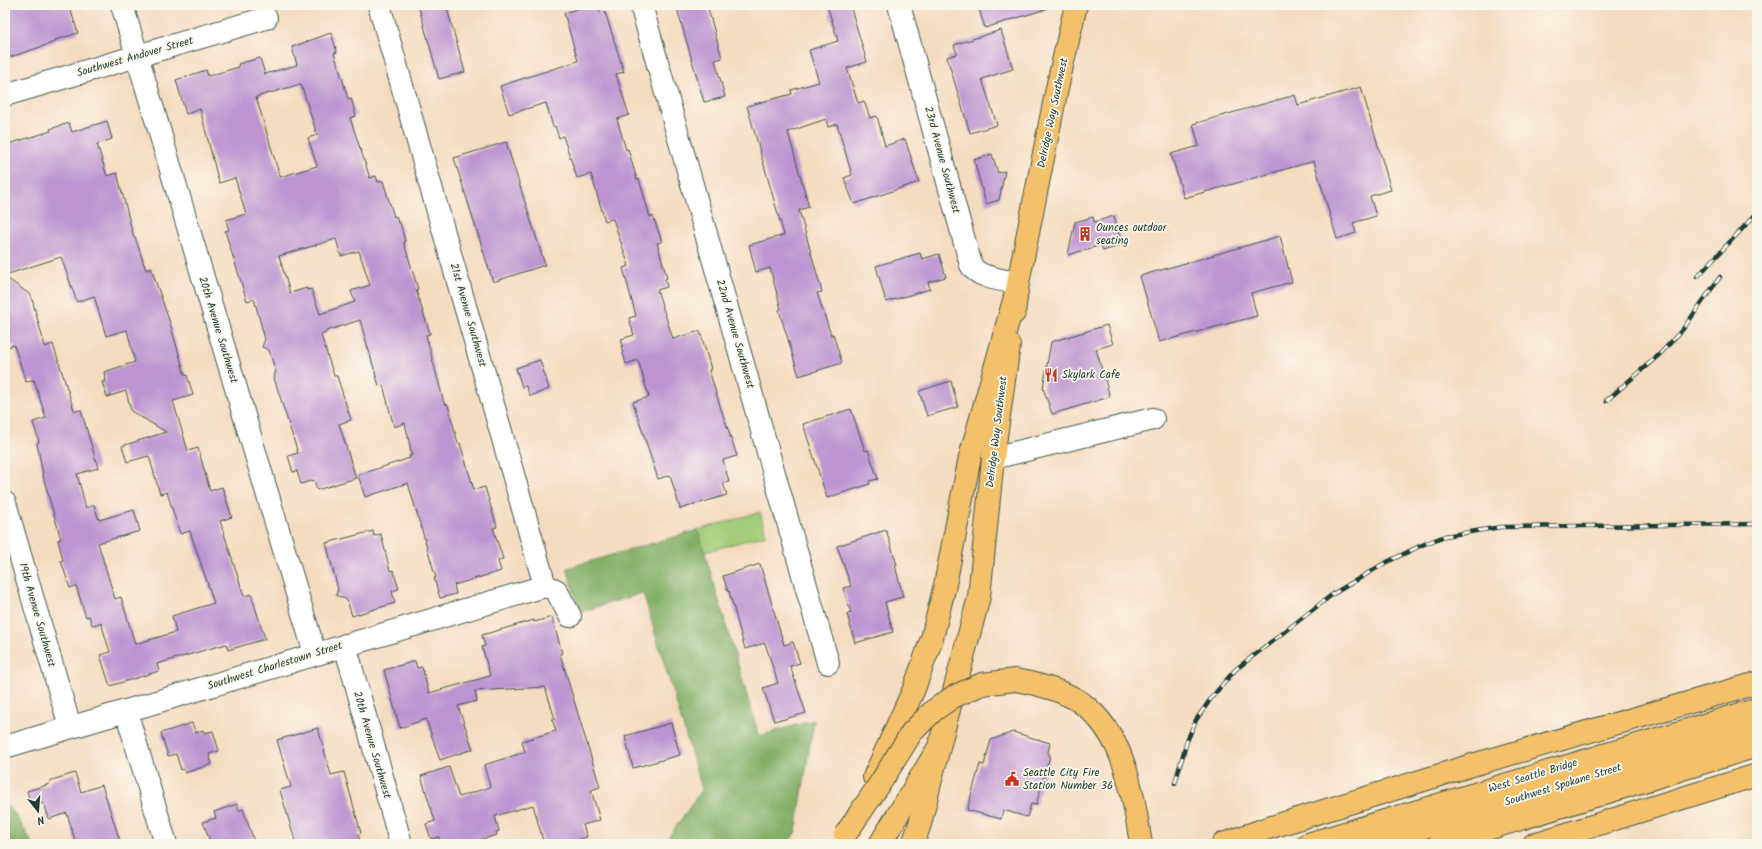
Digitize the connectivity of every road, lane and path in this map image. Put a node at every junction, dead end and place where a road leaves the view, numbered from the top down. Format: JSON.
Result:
{"nodes":[{"id":1,"x":122,"y":5,"type":"edge"},
{"id":2,"x":379,"y":5,"type":"edge"},
{"id":3,"x":641,"y":5,"type":"edge"},
{"id":4,"x":900,"y":5,"type":"edge"},
{"id":5,"x":1076,"y":5,"type":"edge"},
{"id":6,"x":266,"y":18,"type":"dead end"},
{"id":7,"x":136,"y":56,"type":"junction"},
{"id":8,"x":5,"y":95,"type":"edge"},
{"id":9,"x":1017,"y":288,"type":"junction"},
{"id":10,"x":1153,"y":419,"type":"dead end"},
{"id":11,"x":993,"y":458,"type":"junction"},
{"id":12,"x":5,"y":503,"type":"edge"},
{"id":13,"x":546,"y":586,"type":"junction"},
{"id":14,"x":570,"y":616,"type":"dead end"},
{"id":15,"x":345,"y":646,"type":"junction"},
{"id":16,"x":315,"y":654,"type":"junction"},
{"id":17,"x":828,"y":663,"type":"dead end"},
{"id":18,"x":1757,"y":683,"type":"edge"},
{"id":19,"x":1757,"y":709,"type":"edge"},
{"id":20,"x":126,"y":711,"type":"junction"},
{"id":21,"x":1757,"y":725,"type":"edge"},
{"id":22,"x":70,"y":727,"type":"junction"},
{"id":23,"x":1757,"y":746,"type":"edge"},
{"id":24,"x":5,"y":747,"type":"edge"},
{"id":25,"x":939,"y":747,"type":"junction"},
{"id":26,"x":1757,"y":750,"type":"edge"},
{"id":27,"x":1716,"y":759,"type":"junction"},
{"id":28,"x":1757,"y":775,"type":"edge"},
{"id":29,"x":1137,"y":820,"type":"junction"},
{"id":30,"x":841,"y":840,"type":"edge"},
{"id":31,"x":166,"y":844,"type":"edge"},
{"id":32,"x":401,"y":844,"type":"edge"},
{"id":33,"x":880,"y":844,"type":"edge"},
{"id":34,"x":913,"y":844,"type":"edge"},
{"id":35,"x":1129,"y":844,"type":"edge"},
{"id":36,"x":1141,"y":844,"type":"edge"},
{"id":37,"x":1157,"y":844,"type":"edge"},
{"id":38,"x":1223,"y":844,"type":"edge"},
{"id":39,"x":1308,"y":844,"type":"edge"},
{"id":40,"x":1369,"y":844,"type":"edge"},
{"id":41,"x":1439,"y":844,"type":"edge"},
{"id":42,"x":1534,"y":844,"type":"edge"}],
"edges":[{"from":1,"to":7,"type":"street","name":"20th Avenue Southwest"},
{"from":2,"to":13,"type":"street","name":"21st Avenue Southwest"},
{"from":3,"to":17,"type":"street","name":"22nd Avenue Southwest"},
{"from":4,"to":9,"type":"street","name":"23rd Avenue Southwest"},
{"from":5,"to":9,"type":"main road","name":"Delridge Way Southwest"},
{"from":6,"to":7,"type":"street","name":"Southwest Andover Street"},
{"from":7,"to":8,"type":"street","name":"Southwest Andover Street"},
{"from":7,"to":16,"type":"street","name":"20th Avenue Southwest"},
{"from":9,"to":11,"type":"main road","name":"Delridge Way Southwest"},
{"from":9,"to":30,"type":"main road","bridge":true},
{"from":10,"to":11,"type":"street"},
{"from":11,"to":25,"type":"main road","name":"Delridge Way Southwest"},
{"from":12,"to":22,"type":"street","name":"19th Avenue Southwest"},
{"from":13,"to":14,"type":"street"},
{"from":13,"to":15,"type":"street","name":"Southwest Charlestown Street"},
{"from":15,"to":16,"type":"street","name":"Southwest Charlestown Street"},
{"from":15,"to":32,"type":"street","name":"20th Avenue Southwest"},
{"from":16,"to":20,"type":"street","name":"Southwest Charlestown Street"},
{"from":18,"to":38,"type":"main road"},
{"from":19,"to":39,"type":"main road","name":"West Seattle Bridge"},
{"from":20,"to":22,"type":"street","name":"Southwest Charlestown Street"},
{"from":20,"to":31,"type":"street"},
{"from":21,"to":40,"type":"main road","name":"Southwest Spokane Street"},
{"from":22,"to":24,"type":"street","name":"Southwest Charlestown Street"},
{"from":23,"to":27,"type":"main road"},
{"from":25,"to":33,"type":"main road","name":"Delridge Way Southwest"},
{"from":25,"to":34,"type":"main road"},
{"from":26,"to":27,"type":"main road"},
{"from":27,"to":41,"type":"main road"},
{"from":28,"to":42,"type":"main road"},
{"from":29,"to":30,"type":"main road","bridge":true},
{"from":29,"to":35,"type":"main road"},
{"from":29,"to":36,"type":"main road"},
{"from":29,"to":37,"type":"main road"}]}
